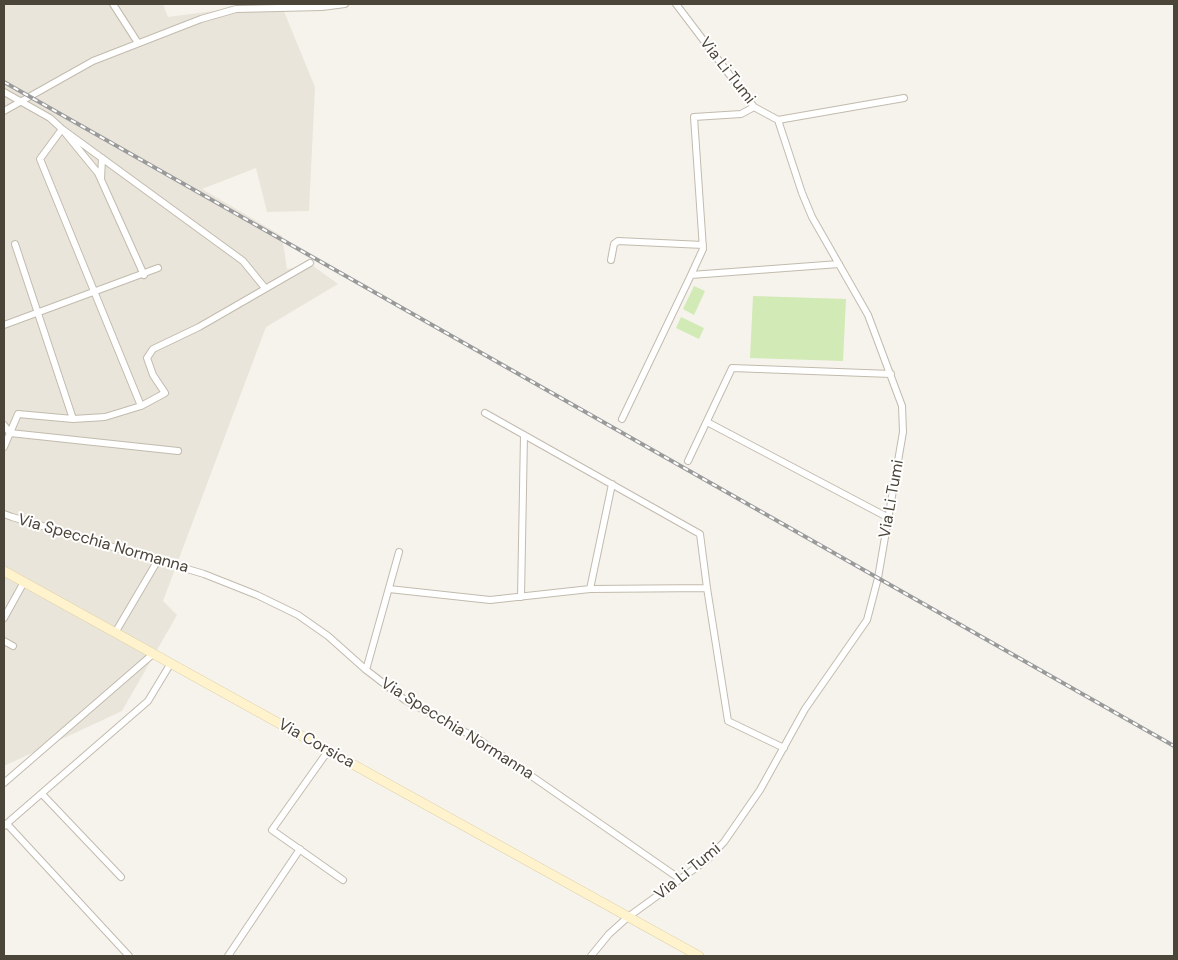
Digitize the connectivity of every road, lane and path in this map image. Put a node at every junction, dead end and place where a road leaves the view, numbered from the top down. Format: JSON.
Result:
{"nodes":[{"id":1,"x":113,"y":4,"type":"edge"},
{"id":2,"x":345,"y":4,"type":"edge"},
{"id":3,"x":676,"y":4,"type":"edge"},
{"id":4,"x":138,"y":44,"type":"junction"},
{"id":5,"x":4,"y":92,"type":"edge"},
{"id":6,"x":904,"y":98,"type":"dead end"},
{"id":7,"x":20,"y":102,"type":"junction"},
{"id":8,"x":754,"y":107,"type":"junction"},
{"id":9,"x":4,"y":111,"type":"edge"},
{"id":10,"x":778,"y":120,"type":"junction"},
{"id":11,"x":62,"y":129,"type":"junction"},
{"id":12,"x":102,"y":158,"type":"junction"},
{"id":13,"x":101,"y":180,"type":"junction"},
{"id":14,"x":15,"y":244,"type":"dead end"},
{"id":15,"x":703,"y":245,"type":"junction"},
{"id":16,"x":611,"y":260,"type":"dead end"},
{"id":17,"x":310,"y":263,"type":"dead end"},
{"id":18,"x":839,"y":264,"type":"junction"},
{"id":19,"x":158,"y":268,"type":"dead end"},
{"id":20,"x":144,"y":274,"type":"junction"},
{"id":21,"x":691,"y":276,"type":"junction"},
{"id":22,"x":265,"y":288,"type":"junction"},
{"id":23,"x":94,"y":292,"type":"junction"},
{"id":24,"x":38,"y":312,"type":"junction"},
{"id":25,"x":4,"y":325,"type":"edge"},
{"id":26,"x":891,"y":374,"type":"junction"},
{"id":27,"x":141,"y":406,"type":"junction"},
{"id":28,"x":485,"y":414,"type":"dead end"},
{"id":29,"x":73,"y":419,"type":"junction"},
{"id":30,"x":622,"y":419,"type":"dead end"},
{"id":31,"x":707,"y":422,"type":"junction"},
{"id":32,"x":4,"y":425,"type":"edge"},
{"id":33,"x":10,"y":432,"type":"junction"},
{"id":34,"x":524,"y":436,"type":"junction"},
{"id":35,"x":4,"y":447,"type":"edge"},
{"id":36,"x":178,"y":451,"type":"dead end"},
{"id":37,"x":688,"y":461,"type":"dead end"},
{"id":38,"x":612,"y":484,"type":"junction"},
{"id":39,"x":4,"y":514,"type":"edge"},
{"id":40,"x":889,"y":518,"type":"junction"},
{"id":41,"x":399,"y":552,"type":"dead end"},
{"id":42,"x":158,"y":560,"type":"junction"},
{"id":43,"x":4,"y":571,"type":"edge"},
{"id":44,"x":24,"y":582,"type":"junction"},
{"id":45,"x":707,"y":588,"type":"junction"},
{"id":46,"x":388,"y":589,"type":"junction"},
{"id":47,"x":590,"y":589,"type":"junction"},
{"id":48,"x":521,"y":597,"type":"junction"},
{"id":49,"x":4,"y":618,"type":"edge"},
{"id":50,"x":115,"y":633,"type":"junction"},
{"id":51,"x":4,"y":641,"type":"edge"},
{"id":52,"x":13,"y":646,"type":"dead end"},
{"id":53,"x":153,"y":654,"type":"junction"},
{"id":54,"x":171,"y":664,"type":"junction"},
{"id":55,"x":366,"y":670,"type":"junction"},
{"id":56,"x":784,"y":748,"type":"junction"},
{"id":57,"x":328,"y":751,"type":"junction"},
{"id":58,"x":4,"y":782,"type":"edge"},
{"id":59,"x":42,"y":794,"type":"junction"},
{"id":60,"x":5,"y":825,"type":"edge"},
{"id":61,"x":300,"y":849,"type":"junction"},
{"id":62,"x":120,"y":877,"type":"dead end"},
{"id":63,"x":680,"y":879,"type":"junction"},
{"id":64,"x":343,"y":880,"type":"dead end"},
{"id":65,"x":628,"y":917,"type":"junction"},
{"id":66,"x":129,"y":956,"type":"edge"},
{"id":67,"x":228,"y":956,"type":"edge"},
{"id":68,"x":591,"y":956,"type":"edge"},
{"id":69,"x":699,"y":956,"type":"edge"}],
"edges":[{"from":1,"to":4,"type":"street"},
{"from":2,"to":4,"type":"street"},
{"from":3,"to":8,"type":"street","name":"Via Li Tumi"},
{"from":4,"to":7,"type":"street"},
{"from":5,"to":7,"type":"street"},
{"from":6,"to":10,"type":"street"},
{"from":7,"to":9,"type":"street"},
{"from":7,"to":11,"type":"street"},
{"from":8,"to":10,"type":"street","name":"Via Li Tumi"},
{"from":8,"to":15,"type":"street"},
{"from":10,"to":18,"type":"street","name":"Via Li Tumi"},
{"from":11,"to":12,"type":"street"},
{"from":11,"to":13,"type":"street"},
{"from":11,"to":23,"type":"street"},
{"from":12,"to":13,"type":"street"},
{"from":12,"to":22,"type":"street"},
{"from":13,"to":20,"type":"street"},
{"from":14,"to":24,"type":"street"},
{"from":15,"to":16,"type":"street"},
{"from":15,"to":21,"type":"street"},
{"from":17,"to":22,"type":"street"},
{"from":18,"to":21,"type":"street"},
{"from":18,"to":26,"type":"street","name":"Via Li Tumi"},
{"from":19,"to":20,"type":"street"},
{"from":20,"to":23,"type":"street"},
{"from":21,"to":30,"type":"street"},
{"from":22,"to":27,"type":"street"},
{"from":23,"to":24,"type":"street"},
{"from":23,"to":27,"type":"street"},
{"from":24,"to":25,"type":"street"},
{"from":24,"to":29,"type":"street"},
{"from":26,"to":31,"type":"street"},
{"from":26,"to":40,"type":"street","name":"Via Li Tumi"},
{"from":27,"to":29,"type":"street"},
{"from":28,"to":34,"type":"street"},
{"from":29,"to":33,"type":"street"},
{"from":31,"to":37,"type":"street"},
{"from":31,"to":40,"type":"street"},
{"from":32,"to":33,"type":"street"},
{"from":33,"to":35,"type":"street"},
{"from":33,"to":36,"type":"street"},
{"from":34,"to":38,"type":"street"},
{"from":34,"to":48,"type":"street"},
{"from":38,"to":45,"type":"street"},
{"from":38,"to":47,"type":"street"},
{"from":39,"to":42,"type":"street","name":"Via Specchia Normanna"},
{"from":40,"to":56,"type":"street","name":"Via Li Tumi"},
{"from":41,"to":46,"type":"street"},
{"from":42,"to":50,"type":"street"},
{"from":42,"to":55,"type":"street","name":"Via Specchia Normanna"},
{"from":43,"to":44,"type":"main road","name":"Via Corsica"},
{"from":44,"to":49,"type":"street"},
{"from":44,"to":50,"type":"main road","name":"Via Corsica"},
{"from":45,"to":47,"type":"street"},
{"from":45,"to":56,"type":"street"},
{"from":46,"to":48,"type":"street"},
{"from":46,"to":55,"type":"street"},
{"from":47,"to":48,"type":"street"},
{"from":50,"to":53,"type":"main road","name":"Via Corsica"},
{"from":51,"to":52,"type":"street"},
{"from":53,"to":54,"type":"main road","name":"Via Corsica"},
{"from":53,"to":58,"type":"street"},
{"from":54,"to":57,"type":"main road","name":"Via Corsica"},
{"from":54,"to":59,"type":"street"},
{"from":55,"to":63,"type":"street","name":"Via Specchia Normanna"},
{"from":56,"to":63,"type":"street","name":"Via Li Tumi"},
{"from":57,"to":61,"type":"street"},
{"from":57,"to":65,"type":"main road","name":"Via Corsica"},
{"from":59,"to":60,"type":"street"},
{"from":59,"to":62,"type":"street"},
{"from":60,"to":66,"type":"street"},
{"from":61,"to":64,"type":"street"},
{"from":61,"to":67,"type":"street"},
{"from":63,"to":65,"type":"street","name":"Via Li Tumi"},
{"from":65,"to":68,"type":"street","name":"Via Li Tumi"},
{"from":65,"to":69,"type":"main road","name":"Via Corsica"}]}
